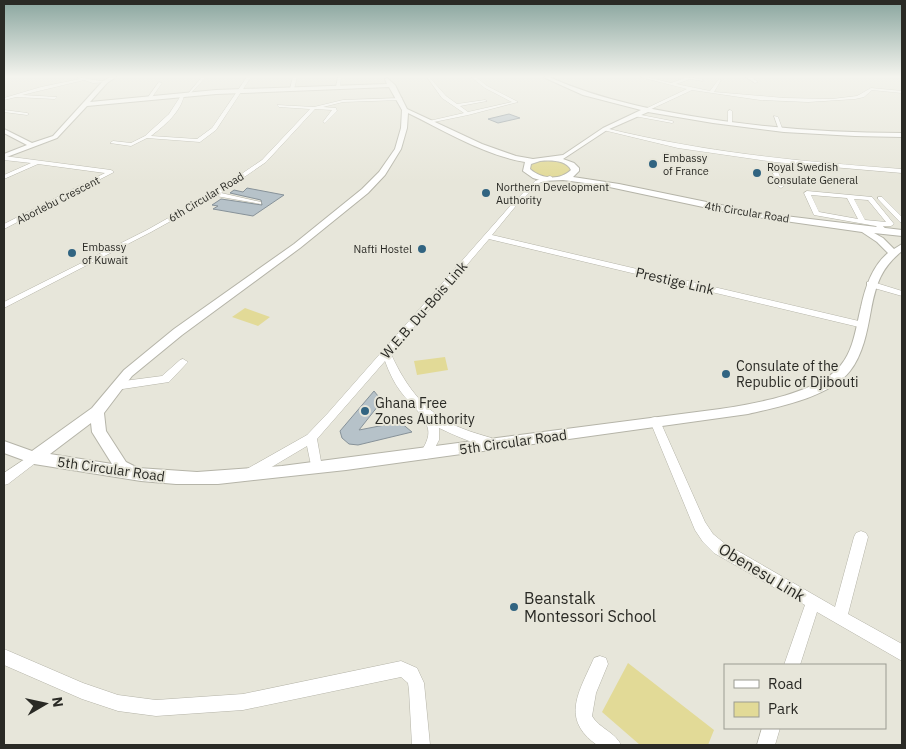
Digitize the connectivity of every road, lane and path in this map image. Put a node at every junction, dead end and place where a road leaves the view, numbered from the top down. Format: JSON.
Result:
{"nodes":[{"id":1,"x":730,"y":111,"type":"dead end"},
{"id":2,"x":12,"y":112,"type":"edge"},
{"id":3,"x":79,"y":112,"type":"edge"},
{"id":4,"x":172,"y":112,"type":"edge"},
{"id":5,"x":226,"y":112,"type":"edge"},
{"id":6,"x":310,"y":112,"type":"edge"},
{"id":7,"x":334,"y":112,"type":"edge"},
{"id":8,"x":405,"y":112,"type":"edge"},
{"id":9,"x":409,"y":112,"type":"edge"},
{"id":10,"x":465,"y":112,"type":"edge"},
{"id":11,"x":477,"y":112,"type":"edge"},
{"id":12,"x":643,"y":112,"type":"edge"},
{"id":13,"x":659,"y":112,"type":"edge"},
{"id":14,"x":28,"y":114,"type":"dead end"},
{"id":15,"x":468,"y":114,"type":"junction"},
{"id":16,"x":636,"y":115,"type":"junction"},
{"id":17,"x":776,"y":117,"type":"dead end"},
{"id":18,"x":325,"y":122,"type":"dead end"},
{"id":19,"x":431,"y":122,"type":"junction"},
{"id":20,"x":672,"y":122,"type":"dead end"},
{"id":21,"x":730,"y":124,"type":"junction"},
{"id":22,"x":605,"y":130,"type":"junction"},
{"id":23,"x":781,"y":130,"type":"junction"},
{"id":24,"x":4,"y":131,"type":"edge"},
{"id":25,"x":902,"y":135,"type":"edge"},
{"id":26,"x":148,"y":137,"type":"junction"},
{"id":27,"x":113,"y":142,"type":"dead end"},
{"id":28,"x":33,"y":146,"type":"junction"},
{"id":29,"x":4,"y":157,"type":"edge"},
{"id":30,"x":515,"y":158,"type":"junction"},
{"id":31,"x":566,"y":159,"type":"junction"},
{"id":32,"x":770,"y":159,"type":"junction"},
{"id":33,"x":532,"y":161,"type":"junction"},
{"id":34,"x":38,"y":162,"type":"junction"},
{"id":35,"x":526,"y":166,"type":"junction"},
{"id":36,"x":902,"y":170,"type":"edge"},
{"id":37,"x":574,"y":174,"type":"junction"},
{"id":38,"x":4,"y":177,"type":"edge"},
{"id":39,"x":535,"y":178,"type":"junction"},
{"id":40,"x":563,"y":178,"type":"junction"},
{"id":41,"x":594,"y":181,"type":"junction"},
{"id":42,"x":781,"y":186,"type":"dead end"},
{"id":43,"x":215,"y":194,"type":"junction"},
{"id":44,"x":849,"y":196,"type":"junction"},
{"id":45,"x":880,"y":198,"type":"dead end"},
{"id":46,"x":258,"y":204,"type":"dead end"},
{"id":47,"x":902,"y":221,"type":"edge"},
{"id":48,"x":878,"y":224,"type":"junction"},
{"id":49,"x":862,"y":225,"type":"junction"},
{"id":50,"x":4,"y":227,"type":"edge"},
{"id":51,"x":884,"y":232,"type":"junction"},
{"id":52,"x":902,"y":234,"type":"edge"},
{"id":53,"x":487,"y":236,"type":"junction"},
{"id":54,"x":897,"y":249,"type":"edge"},
{"id":55,"x":870,"y":284,"type":"junction"},
{"id":56,"x":902,"y":294,"type":"edge"},
{"id":57,"x":4,"y":305,"type":"edge"},
{"id":58,"x":863,"y":326,"type":"junction"},
{"id":59,"x":386,"y":353,"type":"junction"},
{"id":60,"x":183,"y":362,"type":"dead end"},
{"id":61,"x":116,"y":386,"type":"junction"},
{"id":62,"x":97,"y":412,"type":"junction"},
{"id":63,"x":430,"y":418,"type":"junction"},
{"id":64,"x":655,"y":422,"type":"junction"},
{"id":65,"x":311,"y":438,"type":"junction"},
{"id":66,"x":500,"y":444,"type":"junction"},
{"id":67,"x":4,"y":447,"type":"edge"},
{"id":68,"x":426,"y":454,"type":"junction"},
{"id":69,"x":34,"y":458,"type":"junction"},
{"id":70,"x":316,"y":467,"type":"junction"},
{"id":71,"x":139,"y":474,"type":"junction"},
{"id":72,"x":248,"y":474,"type":"junction"},
{"id":73,"x":4,"y":480,"type":"edge"},
{"id":74,"x":861,"y":537,"type":"dead end"},
{"id":75,"x":813,"y":602,"type":"junction"},
{"id":76,"x":840,"y":617,"type":"junction"},
{"id":77,"x":902,"y":653,"type":"edge"},
{"id":78,"x":5,"y":660,"type":"edge"},
{"id":79,"x":600,"y":664,"type":"dead end"},
{"id":80,"x":792,"y":664,"type":"edge"},
{"id":81,"x":771,"y":729,"type":"edge"},
{"id":82,"x":421,"y":745,"type":"edge"},
{"id":83,"x":612,"y":745,"type":"edge"},
{"id":84,"x":766,"y":745,"type":"edge"}],
"edges":[{"from":1,"to":21,"type":"street"},
{"from":2,"to":14,"type":"street"},
{"from":3,"to":28,"type":"street"},
{"from":4,"to":26,"type":"street"},
{"from":5,"to":26,"type":"street"},
{"from":6,"to":43,"type":"street","name":"6th Circular Road"},
{"from":7,"to":18,"type":"street"},
{"from":8,"to":61,"type":"street","name":"5th Circular Road"},
{"from":9,"to":19,"type":"street"},
{"from":10,"to":15,"type":"street"},
{"from":11,"to":15,"type":"street"},
{"from":12,"to":16,"type":"street"},
{"from":13,"to":21,"type":"street"},
{"from":15,"to":19,"type":"street"},
{"from":16,"to":20,"type":"street"},
{"from":16,"to":22,"type":"street"},
{"from":17,"to":23,"type":"street"},
{"from":19,"to":30,"type":"street"},
{"from":21,"to":23,"type":"street"},
{"from":22,"to":31,"type":"street"},
{"from":22,"to":32,"type":"street"},
{"from":23,"to":25,"type":"street"},
{"from":24,"to":28,"type":"street"},
{"from":26,"to":27,"type":"street"},
{"from":28,"to":29,"type":"street"},
{"from":29,"to":34,"type":"street"},
{"from":30,"to":33,"type":"street"},
{"from":30,"to":35,"type":"street"},
{"from":31,"to":33,"type":"street"},
{"from":31,"to":37,"type":"street"},
{"from":32,"to":36,"type":"street"},
{"from":32,"to":42,"type":"street"},
{"from":33,"to":35,"type":"street"},
{"from":34,"to":38,"type":"street"},
{"from":34,"to":50,"type":"street","name":"Aborlebu Crescent"},
{"from":35,"to":39,"type":"street"},
{"from":37,"to":40,"type":"street"},
{"from":37,"to":41,"type":"street","name":"4th Circular Road"},
{"from":39,"to":40,"type":"street"},
{"from":39,"to":53,"type":"street","name":"W.E.B. Du-Bois Link"},
{"from":40,"to":41,"type":"street","name":"4th Circular Road"},
{"from":41,"to":49,"type":"street","name":"4th Circular Road"},
{"from":43,"to":46,"type":"street"},
{"from":43,"to":57,"type":"street","name":"6th Circular Road"},
{"from":44,"to":48,"type":"street"},
{"from":44,"to":49,"type":"street"},
{"from":44,"to":49,"type":"street"},
{"from":45,"to":47,"type":"street"},
{"from":48,"to":49,"type":"street"},
{"from":48,"to":51,"type":"street"},
{"from":49,"to":51,"type":"street","name":"4th Circular Road"},
{"from":49,"to":54,"type":"street"},
{"from":51,"to":52,"type":"street","name":"4th Circular Road"},
{"from":53,"to":58,"type":"street","name":"Prestige Link"},
{"from":53,"to":59,"type":"street","name":"W.E.B. Du-Bois Link"},
{"from":54,"to":55,"type":"street","name":"5th Circular Road"},
{"from":55,"to":56,"type":"street"},
{"from":55,"to":58,"type":"street","name":"5th Circular Road"},
{"from":58,"to":64,"type":"street","name":"5th Circular Road"},
{"from":59,"to":63,"type":"street"},
{"from":59,"to":65,"type":"street","name":"W.E.B. Du-Bois Link"},
{"from":60,"to":61,"type":"street"},
{"from":61,"to":62,"type":"street","name":"5th Circular Road"},
{"from":62,"to":69,"type":"street","name":"5th Circular Road"},
{"from":62,"to":71,"type":"street"},
{"from":63,"to":66,"type":"street"},
{"from":63,"to":68,"type":"street"},
{"from":64,"to":66,"type":"street","name":"5th Circular Road"},
{"from":64,"to":75,"type":"street","name":"Obenesu Link"},
{"from":65,"to":70,"type":"street"},
{"from":65,"to":72,"type":"street","name":"W.E.B. Du-Bois Link"},
{"from":66,"to":68,"type":"street","name":"5th Circular Road"},
{"from":67,"to":69,"type":"street","name":"5th Circular Road"},
{"from":68,"to":70,"type":"street","name":"5th Circular Road"},
{"from":69,"to":71,"type":"street","name":"5th Circular Road"},
{"from":69,"to":73,"type":"street"},
{"from":70,"to":72,"type":"street","name":"5th Circular Road"},
{"from":71,"to":72,"type":"street","name":"5th Circular Road"},
{"from":74,"to":76,"type":"street"},
{"from":75,"to":76,"type":"street","name":"Obenesu Link"},
{"from":75,"to":80,"type":"street"},
{"from":76,"to":77,"type":"street","name":"Obenesu Link"},
{"from":78,"to":82,"type":"street"},
{"from":79,"to":83,"type":"street"},
{"from":81,"to":84,"type":"street"}]}
